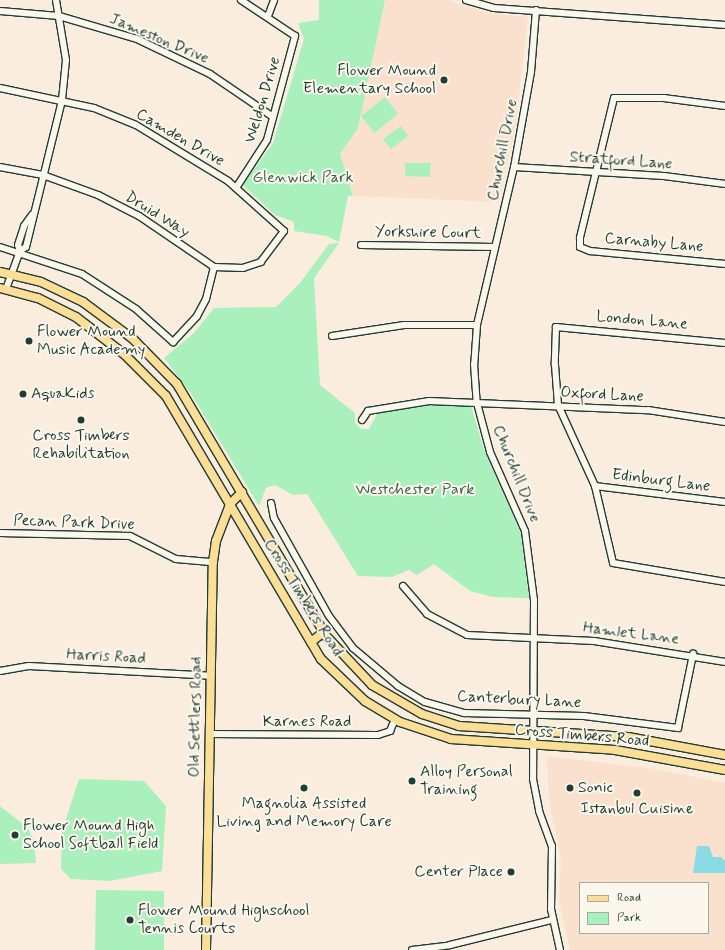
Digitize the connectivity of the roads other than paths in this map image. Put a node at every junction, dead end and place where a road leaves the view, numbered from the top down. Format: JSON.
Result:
{"nodes":[{"id":1,"x":56,"y":0,"type":"edge"},
{"id":2,"x":241,"y":0,"type":"edge"},
{"id":3,"x":274,"y":0,"type":"edge"},
{"id":4,"x":466,"y":0,"type":"edge"},
{"id":5,"x":536,"y":10,"type":"junction"},
{"id":6,"x":0,"y":11,"type":"edge"},
{"id":7,"x":60,"y":16,"type":"junction"},
{"id":8,"x":268,"y":16,"type":"junction"},
{"id":9,"x":725,"y":25,"type":"edge"},
{"id":10,"x":0,"y":88,"type":"edge"},
{"id":11,"x":62,"y":100,"type":"junction"},
{"id":12,"x":725,"y":106,"type":"edge"},
{"id":13,"x":273,"y":117,"type":"junction"},
{"id":14,"x":0,"y":167,"type":"edge"},
{"id":15,"x":514,"y":167,"type":"junction"},
{"id":16,"x":598,"y":172,"type":"junction"},
{"id":17,"x":43,"y":175,"type":"junction"},
{"id":18,"x":725,"y":184,"type":"edge"},
{"id":19,"x":236,"y":188,"type":"junction"},
{"id":20,"x":284,"y":231,"type":"joint"},
{"id":21,"x":361,"y":245,"type":"dead end"},
{"id":22,"x":0,"y":247,"type":"edge"},
{"id":23,"x":495,"y":247,"type":"junction"},
{"id":24,"x":20,"y":251,"type":"junction"},
{"id":25,"x":725,"y":264,"type":"edge"},
{"id":26,"x":214,"y":266,"type":"junction"},
{"id":27,"x":0,"y":272,"type":"edge"},
{"id":28,"x":11,"y":274,"type":"junction"},
{"id":29,"x":3,"y":288,"type":"edge"},
{"id":30,"x":477,"y":325,"type":"junction"},
{"id":31,"x":332,"y":336,"type":"dead end"},
{"id":32,"x":725,"y":343,"type":"edge"},
{"id":33,"x":477,"y":402,"type":"junction"},
{"id":34,"x":558,"y":405,"type":"junction"},
{"id":35,"x":362,"y":420,"type":"dead end"},
{"id":36,"x":725,"y":422,"type":"edge"},
{"id":37,"x":594,"y":486,"type":"junction"},
{"id":38,"x":242,"y":492,"type":"junction"},
{"id":39,"x":725,"y":502,"type":"edge"},
{"id":40,"x":272,"y":503,"type":"dead end"},
{"id":41,"x":230,"y":504,"type":"junction"},
{"id":42,"x":0,"y":533,"type":"edge"},
{"id":43,"x":213,"y":562,"type":"junction"},
{"id":44,"x":725,"y":582,"type":"edge"},
{"id":45,"x":403,"y":586,"type":"dead end"},
{"id":46,"x":324,"y":632,"type":"junction"},
{"id":47,"x":533,"y":639,"type":"junction"},
{"id":48,"x":311,"y":642,"type":"junction"},
{"id":49,"x":693,"y":654,"type":"junction"},
{"id":50,"x":725,"y":662,"type":"edge"},
{"id":51,"x":0,"y":671,"type":"edge"},
{"id":52,"x":211,"y":676,"type":"junction"},
{"id":53,"x":533,"y":714,"type":"junction"},
{"id":54,"x":395,"y":719,"type":"junction"},
{"id":55,"x":533,"y":730,"type":"junction"},
{"id":56,"x":210,"y":734,"type":"junction"},
{"id":57,"x":533,"y":744,"type":"junction"},
{"id":58,"x":725,"y":755,"type":"edge"},
{"id":59,"x":725,"y":770,"type":"edge"},
{"id":60,"x":552,"y":920,"type":"junction"},
{"id":61,"x":206,"y":950,"type":"edge"},
{"id":62,"x":412,"y":950,"type":"edge"},
{"id":63,"x":560,"y":950,"type":"edge"}],
"edges":[{"from":1,"to":7,"type":"street"},
{"from":2,"to":8,"type":"street"},
{"from":3,"to":8,"type":"street"},
{"from":4,"to":5,"type":"street"},
{"from":5,"to":9,"type":"street"},
{"from":5,"to":15,"type":"street","name":"Churchill Drive"},
{"from":6,"to":7,"type":"street","name":"Jameston Drive"},
{"from":7,"to":11,"type":"street"},
{"from":7,"to":13,"type":"street","name":"Jameston Drive"},
{"from":8,"to":13,"type":"street","name":"Weldon Drive"},
{"from":10,"to":11,"type":"street","name":"Camden Drive"},
{"from":11,"to":17,"type":"street"},
{"from":11,"to":19,"type":"street","name":"Camden Drive"},
{"from":12,"to":16,"type":"street"},
{"from":13,"to":19,"type":"street","name":"Weldon Drive"},
{"from":14,"to":17,"type":"street","name":"Druid Way"},
{"from":15,"to":16,"type":"street","name":"Stratford Lane"},
{"from":15,"to":23,"type":"street","name":"Churchill Drive"},
{"from":16,"to":18,"type":"street","name":"Stratford Lane"},
{"from":16,"to":25,"type":"street","name":"Carnaby Lane"},
{"from":17,"to":24,"type":"street"},
{"from":17,"to":26,"type":"street","name":"Druid Way"},
{"from":19,"to":20,"type":"street","name":"Camden Drive"},
{"from":20,"to":26,"type":"street","name":"Druid Way"},
{"from":21,"to":23,"type":"street","name":"Yorkshire Court"},
{"from":22,"to":24,"type":"street"},
{"from":23,"to":30,"type":"street","name":"Churchill Drive"},
{"from":24,"to":26,"type":"street"},
{"from":24,"to":28,"type":"street"},
{"from":27,"to":28,"type":"main road","name":"Cross Timbers Road"},
{"from":28,"to":29,"type":"street"},
{"from":28,"to":38,"type":"main road","name":"Cross Timbers Road"},
{"from":29,"to":41,"type":"main road","name":"Cross Timbers Road"},
{"from":30,"to":31,"type":"street"},
{"from":30,"to":33,"type":"street","name":"Churchill Drive"},
{"from":32,"to":34,"type":"street","name":"London Lane"},
{"from":33,"to":34,"type":"street","name":"Oxford Lane"},
{"from":33,"to":35,"type":"street","name":"Oxford Lane"},
{"from":33,"to":47,"type":"street","name":"Churchill Drive"},
{"from":34,"to":36,"type":"street","name":"Oxford Lane"},
{"from":34,"to":37,"type":"street"},
{"from":37,"to":39,"type":"street","name":"Edinburg Lane"},
{"from":37,"to":44,"type":"street"},
{"from":38,"to":41,"type":"main road","name":"Old Settlers Road"},
{"from":38,"to":46,"type":"main road","name":"Cross Timbers Road"},
{"from":40,"to":53,"type":"street","name":"Canterbury Lane"},
{"from":41,"to":43,"type":"main road","name":"Old Settlers Road"},
{"from":41,"to":48,"type":"main road","name":"Cross Timbers Road"},
{"from":42,"to":43,"type":"street","name":"Pecan Park Drive"},
{"from":43,"to":52,"type":"main road","name":"Old Settlers Road"},
{"from":45,"to":47,"type":"street","name":"Hamlet Lane"},
{"from":46,"to":48,"type":"main road"},
{"from":46,"to":55,"type":"main road","name":"Cross Timbers Road"},
{"from":47,"to":49,"type":"street","name":"Hamlet Lane"},
{"from":47,"to":53,"type":"street","name":"Churchill Drive"},
{"from":48,"to":54,"type":"main road","name":"Cross Timbers Road"},
{"from":49,"to":50,"type":"street","name":"Hamlet Lane"},
{"from":49,"to":53,"type":"street","name":"Canterbury Lane"},
{"from":51,"to":52,"type":"street","name":"Harris Road"},
{"from":52,"to":56,"type":"main road","name":"Old Settlers Road"},
{"from":53,"to":55,"type":"street","name":"Churchill Drive"},
{"from":54,"to":56,"type":"street","name":"Karnes Road"},
{"from":54,"to":57,"type":"main road","name":"Cross Timbers Road"},
{"from":55,"to":57,"type":"street","name":"Churchill Drive"},
{"from":55,"to":58,"type":"main road","name":"Cross Timbers Road"},
{"from":56,"to":61,"type":"main road","name":"Old Settlers Road"},
{"from":57,"to":59,"type":"main road","name":"Cross Timbers Road"},
{"from":57,"to":60,"type":"street","name":"Churchill Drive"},
{"from":60,"to":62,"type":"street"},
{"from":60,"to":63,"type":"street","name":"Churchill Drive"}]}
